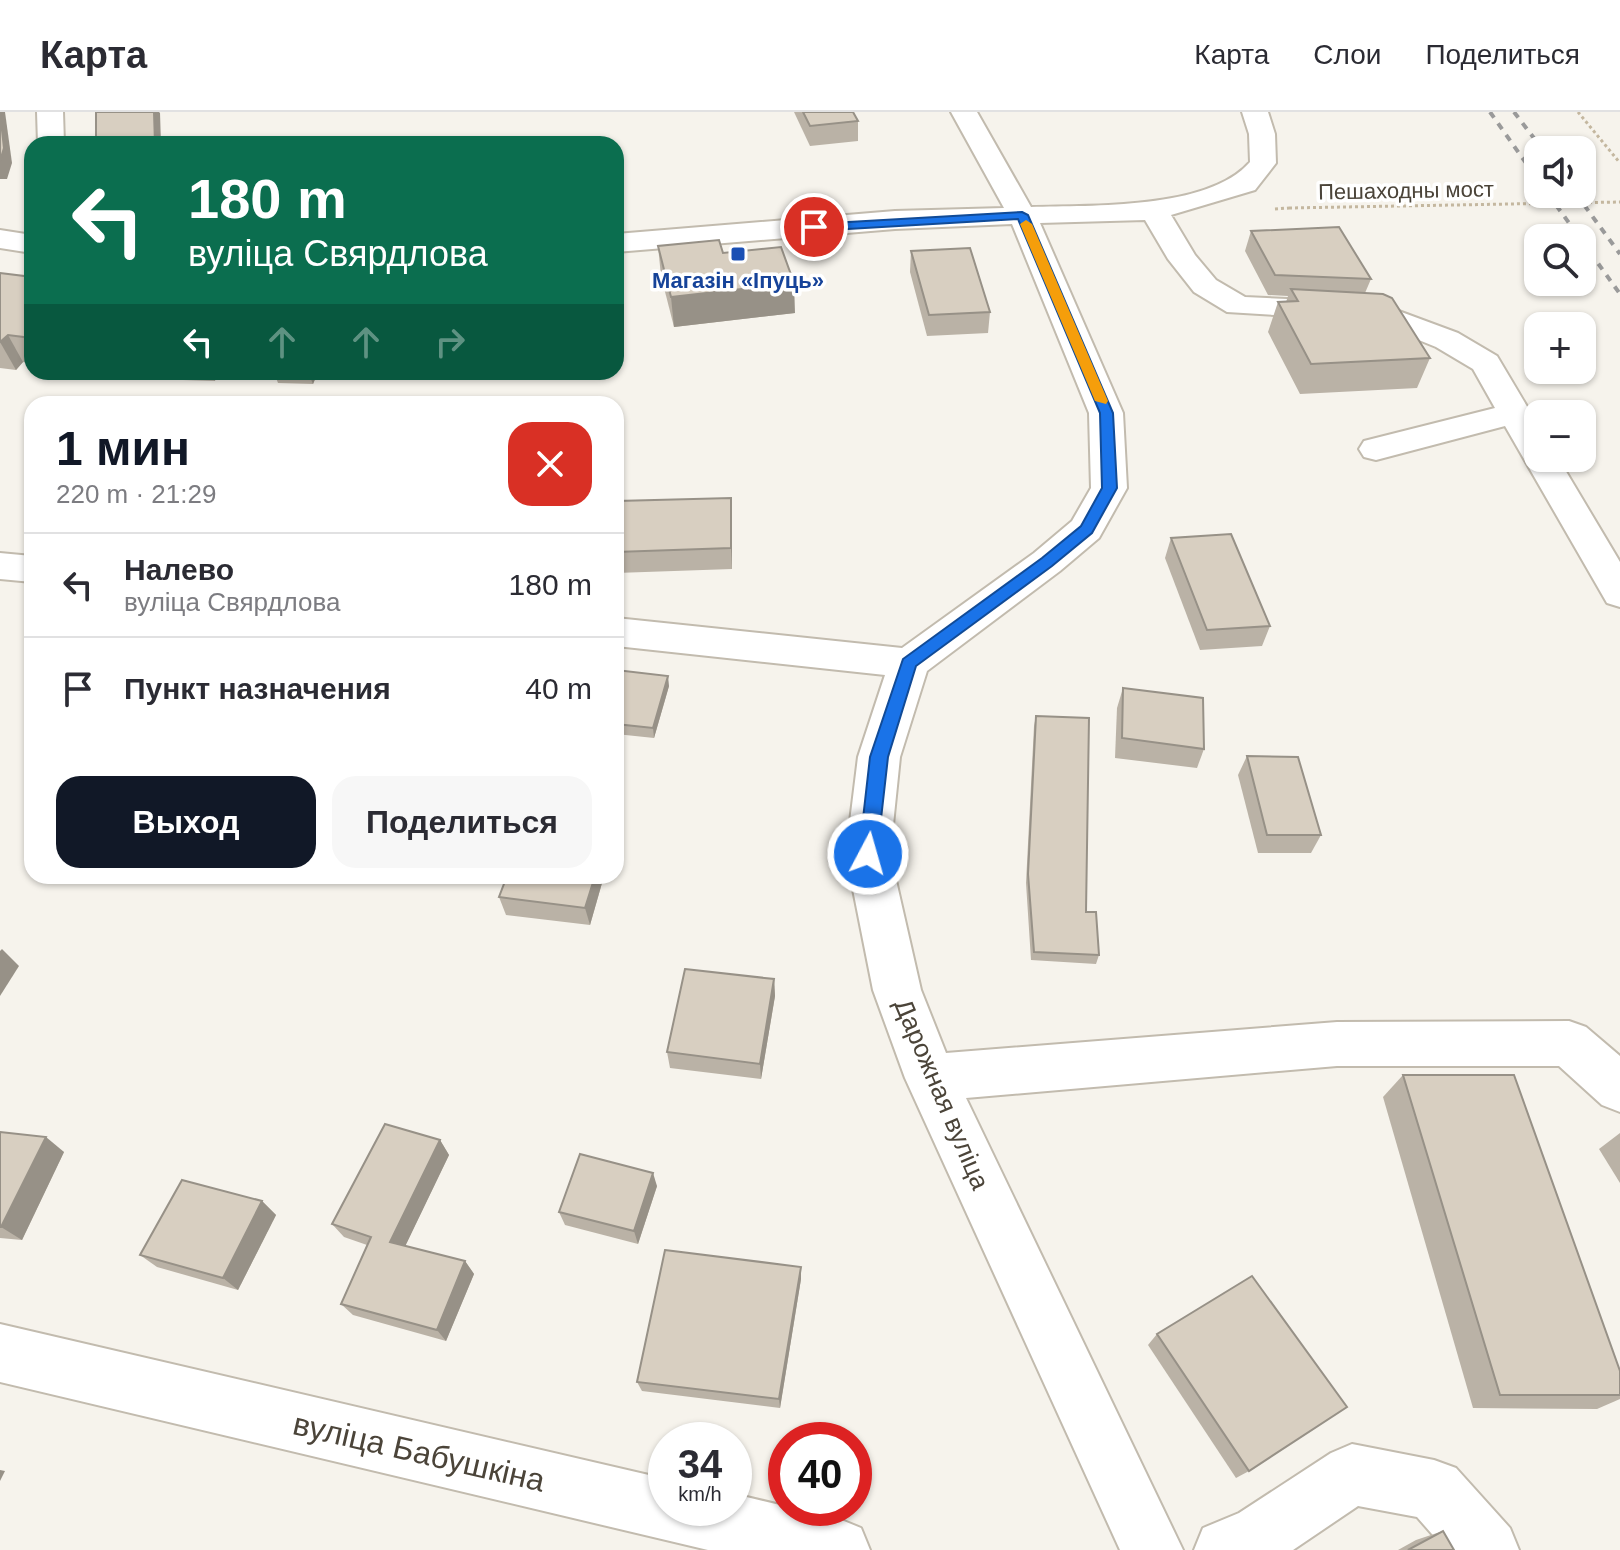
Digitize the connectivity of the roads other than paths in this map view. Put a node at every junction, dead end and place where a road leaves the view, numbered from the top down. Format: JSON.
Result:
{"nodes":[{"id":1,"x":50,"y":112,"type":"edge"},
{"id":2,"x":964,"y":112,"type":"edge"},
{"id":3,"x":1255,"y":112,"type":"edge"},
{"id":4,"x":51,"y":136,"type":"edge"},
{"id":5,"x":1154,"y":211,"type":"junction"},
{"id":6,"x":1022,"y":215,"type":"junction"},
{"id":7,"x":0,"y":239,"type":"edge"},
{"id":8,"x":624,"y":242,"type":"edge"},
{"id":9,"x":24,"y":243,"type":"edge"},
{"id":10,"x":1514,"y":413,"type":"junction"},
{"id":11,"x":1524,"y":430,"type":"edge"},
{"id":12,"x":1376,"y":449,"type":"dead end"},
{"id":13,"x":1548,"y":472,"type":"edge"},
{"id":14,"x":0,"y":566,"type":"edge"},
{"id":15,"x":24,"y":568,"type":"edge"},
{"id":16,"x":1620,"y":594,"type":"edge"},
{"id":17,"x":624,"y":633,"type":"edge"},
{"id":18,"x":909,"y":663,"type":"junction"},
{"id":19,"x":930,"y":1078,"type":"junction"},
{"id":20,"x":1620,"y":1088,"type":"edge"},
{"id":21,"x":0,"y":1353,"type":"edge"},
{"id":22,"x":839,"y":1550,"type":"edge"},
{"id":23,"x":1152,"y":1550,"type":"edge"},
{"id":24,"x":1225,"y":1550,"type":"edge"},
{"id":25,"x":1488,"y":1550,"type":"edge"}],
"edges":[{"from":1,"to":4,"type":"street"},
{"from":2,"to":6,"type":"street"},
{"from":3,"to":5,"type":"street"},
{"from":5,"to":6,"type":"street"},
{"from":5,"to":10,"type":"street"},
{"from":6,"to":8,"type":"street"},
{"from":6,"to":18,"type":"street"},
{"from":7,"to":9,"type":"street"},
{"from":10,"to":11,"type":"street"},
{"from":10,"to":12,"type":"street"},
{"from":13,"to":16,"type":"street"},
{"from":14,"to":15,"type":"street"},
{"from":17,"to":18,"type":"street"},
{"from":18,"to":19,"type":"street","name":"Дарожная вуліца"},
{"from":19,"to":20,"type":"street"},
{"from":19,"to":23,"type":"street","name":"Дарожная вуліца"},
{"from":21,"to":22,"type":"street","name":"вуліца Бабушкіна"},
{"from":24,"to":25,"type":"street"}]}
